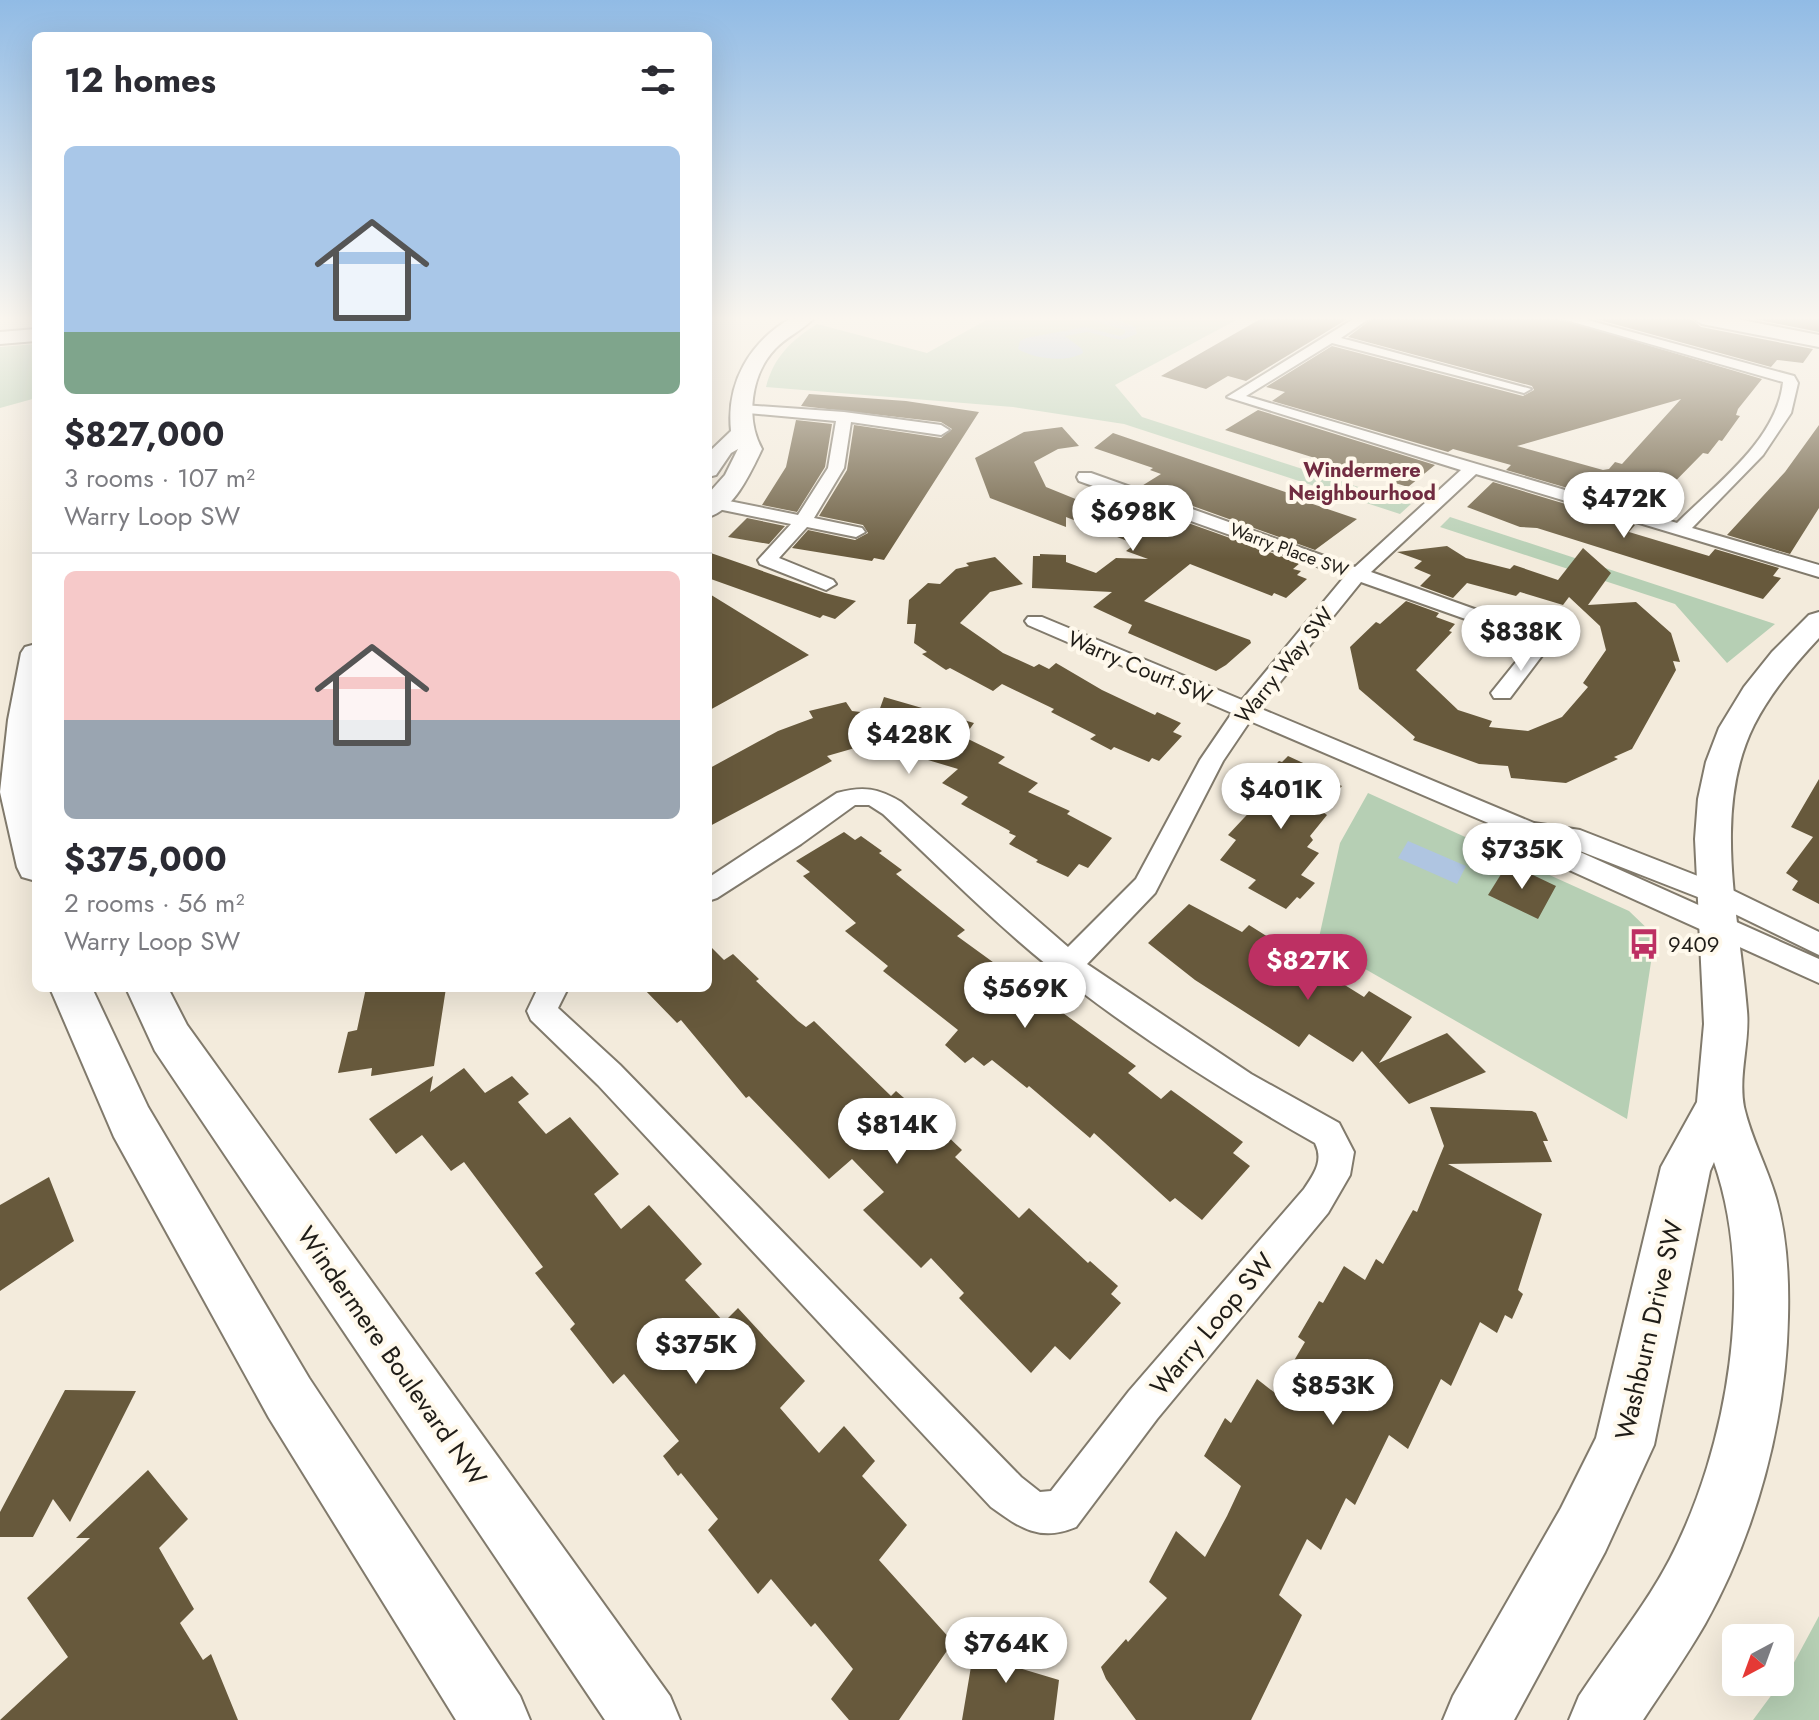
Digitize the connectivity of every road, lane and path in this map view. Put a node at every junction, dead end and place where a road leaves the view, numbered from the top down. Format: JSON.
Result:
{"nodes":[{"id":1,"x":742,"y":398,"type":"edge"},
{"id":2,"x":1238,"y":398,"type":"edge"},
{"id":3,"x":1787,"y":398,"type":"edge"},
{"id":4,"x":742,"y":409,"type":"junction"},
{"id":5,"x":844,"y":417,"type":"junction"},
{"id":6,"x":941,"y":430,"type":"dead end"},
{"id":7,"x":741,"y":434,"type":"junction"},
{"id":8,"x":712,"y":464,"type":"edge"},
{"id":9,"x":1473,"y":468,"type":"junction"},
{"id":10,"x":1085,"y":477,"type":"dead end"},
{"id":11,"x":712,"y":505,"type":"edge"},
{"id":12,"x":712,"y":506,"type":"edge"},
{"id":13,"x":804,"y":520,"type":"junction"},
{"id":14,"x":1681,"y":529,"type":"junction"},
{"id":15,"x":856,"y":532,"type":"dead end"},
{"id":16,"x":1819,"y":571,"type":"edge"},
{"id":17,"x":1358,"y":574,"type":"junction"},
{"id":18,"x":826,"y":584,"type":"dead end"},
{"id":19,"x":1035,"y":621,"type":"dead end"},
{"id":20,"x":1819,"y":621,"type":"edge"},
{"id":21,"x":32,"y":675,"type":"edge"},
{"id":22,"x":1502,"y":693,"type":"dead end"},
{"id":23,"x":1244,"y":712,"type":"junction"},
{"id":24,"x":18,"y":779,"type":"edge"},
{"id":25,"x":32,"y":847,"type":"edge"},
{"id":26,"x":712,"y":888,"type":"edge"},
{"id":27,"x":1717,"y":911,"type":"junction"},
{"id":28,"x":1819,"y":944,"type":"edge"},
{"id":29,"x":1070,"y":963,"type":"junction"},
{"id":30,"x":1819,"y":972,"type":"edge"},
{"id":31,"x":73,"y":992,"type":"edge"},
{"id":32,"x":149,"y":992,"type":"edge"},
{"id":33,"x":551,"y":992,"type":"edge"},
{"id":34,"x":1720,"y":1105,"type":"junction"},
{"id":35,"x":496,"y":1720,"type":"edge"},
{"id":36,"x":646,"y":1720,"type":"edge"},
{"id":37,"x":1477,"y":1720,"type":"edge"},
{"id":38,"x":1603,"y":1720,"type":"edge"}],
"edges":[{"from":1,"to":4,"type":"street"},
{"from":2,"to":9,"type":"street"},
{"from":3,"to":14,"type":"street"},
{"from":4,"to":5,"type":"street"},
{"from":4,"to":7,"type":"street"},
{"from":5,"to":6,"type":"street"},
{"from":5,"to":13,"type":"street"},
{"from":7,"to":8,"type":"street"},
{"from":7,"to":11,"type":"street"},
{"from":9,"to":14,"type":"street"},
{"from":9,"to":17,"type":"street","name":"Warry Way SW"},
{"from":10,"to":17,"type":"street","name":"Warry Place SW"},
{"from":12,"to":13,"type":"street"},
{"from":13,"to":15,"type":"street"},
{"from":13,"to":18,"type":"street"},
{"from":14,"to":16,"type":"street"},
{"from":17,"to":22,"type":"street","name":"Warry Place SW"},
{"from":17,"to":23,"type":"street","name":"Warry Way SW"},
{"from":19,"to":23,"type":"street","name":"Warry Court SW"},
{"from":20,"to":27,"type":"street","name":"Washburn Drive SW"},
{"from":21,"to":24,"type":"street"},
{"from":23,"to":27,"type":"street","name":"Warry Court SW"},
{"from":23,"to":29,"type":"street","name":"Warry Way SW"},
{"from":24,"to":25,"type":"street"},
{"from":26,"to":29,"type":"street","name":"Warry Loop SW"},
{"from":27,"to":28,"type":"street"},
{"from":27,"to":30,"type":"street"},
{"from":27,"to":34,"type":"street","name":"Washburn Drive SW"},
{"from":29,"to":33,"type":"street","name":"Warry Loop SW"},
{"from":31,"to":35,"type":"street"},
{"from":32,"to":36,"type":"street","name":"Windermere Boulevard NW"},
{"from":34,"to":37,"type":"street","name":"Washburn Drive SW"},
{"from":34,"to":38,"type":"street","name":"Washburn Drive SW"}]}
